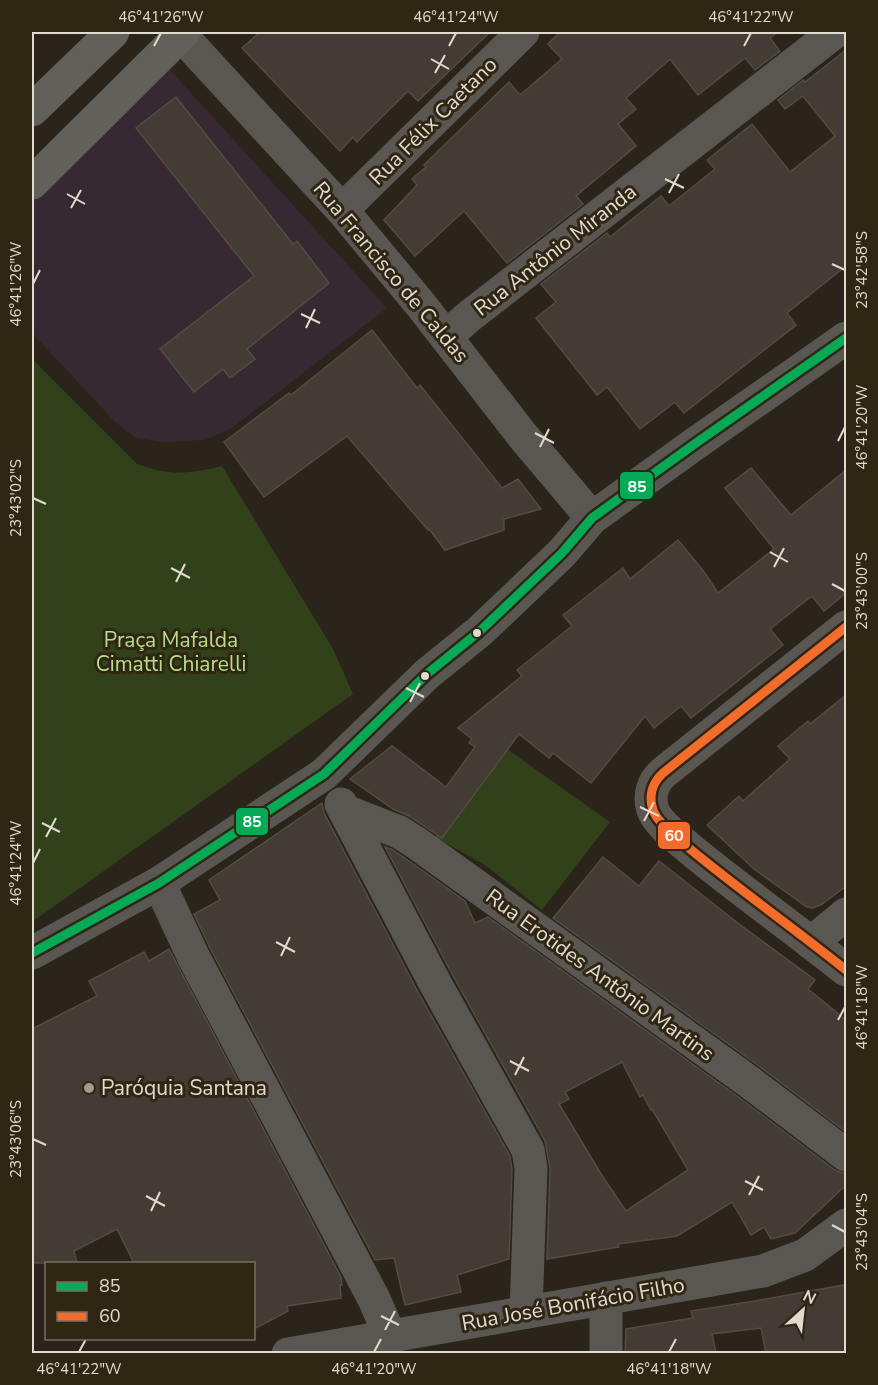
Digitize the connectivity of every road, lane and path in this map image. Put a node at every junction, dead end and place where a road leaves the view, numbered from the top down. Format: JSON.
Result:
{"nodes":[{"id":1,"x":113,"y":32,"type":"edge"},
{"id":2,"x":523,"y":32,"type":"edge"},
{"id":3,"x":835,"y":32,"type":"edge"},
{"id":4,"x":182,"y":33,"type":"edge"},
{"id":5,"x":32,"y":110,"type":"edge"},
{"id":6,"x":32,"y":183,"type":"edge"},
{"id":7,"x":342,"y":210,"type":"junction"},
{"id":8,"x":446,"y":337,"type":"junction"},
{"id":9,"x":846,"y":338,"type":"edge"},
{"id":10,"x":592,"y":518,"type":"junction"},
{"id":11,"x":846,"y":627,"type":"edge"},
{"id":12,"x":324,"y":774,"type":"junction"},
{"id":13,"x":345,"y":811,"type":"junction"},
{"id":14,"x":159,"y":883,"type":"junction"},
{"id":15,"x":846,"y":914,"type":"edge"},
{"id":16,"x":811,"y":943,"type":"junction"},
{"id":17,"x":32,"y":953,"type":"edge"},
{"id":18,"x":846,"y":970,"type":"edge"},
{"id":19,"x":846,"y":1155,"type":"edge"},
{"id":20,"x":846,"y":1225,"type":"edge"},
{"id":21,"x":606,"y":1298,"type":"junction"},
{"id":22,"x":526,"y":1312,"type":"junction"},
{"id":23,"x":390,"y":1336,"type":"junction"},
{"id":24,"x":333,"y":1349,"type":"edge"},
{"id":25,"x":288,"y":1353,"type":"edge"},
{"id":26,"x":606,"y":1353,"type":"edge"}],
"edges":[{"from":1,"to":5,"type":"main road"},
{"from":2,"to":7,"type":"street","name":"Rua Félix Caetano"},
{"from":3,"to":8,"type":"street","name":"Rua Antônio Miranda"},
{"from":4,"to":6,"type":"main road"},
{"from":4,"to":7,"type":"street","name":"Rua Francisco de Caldas"},
{"from":7,"to":8,"type":"street","name":"Rua Francisco de Caldas"},
{"from":8,"to":10,"type":"street","name":"Rua Francisco de Caldas"},
{"from":9,"to":10,"type":"street"},
{"from":10,"to":12,"type":"street"},
{"from":11,"to":16,"type":"street"},
{"from":12,"to":13,"type":"street"},
{"from":12,"to":14,"type":"street"},
{"from":13,"to":19,"type":"street","name":"Rua Erotides Antônio Martins"},
{"from":13,"to":22,"type":"street"},
{"from":14,"to":17,"type":"street"},
{"from":14,"to":23,"type":"street"},
{"from":15,"to":16,"type":"street"},
{"from":16,"to":18,"type":"street"},
{"from":20,"to":21,"type":"street","name":"Rua José Bonifácio Filho"},
{"from":21,"to":22,"type":"street","name":"Rua José Bonifácio Filho"},
{"from":21,"to":26,"type":"street"},
{"from":22,"to":23,"type":"street","name":"Rua José Bonifácio Filho"},
{"from":23,"to":24,"type":"street","name":"Rua José Bonifácio Filho"},
{"from":24,"to":25,"type":"street","name":"Rua José Bonifácio Filho"}]}
